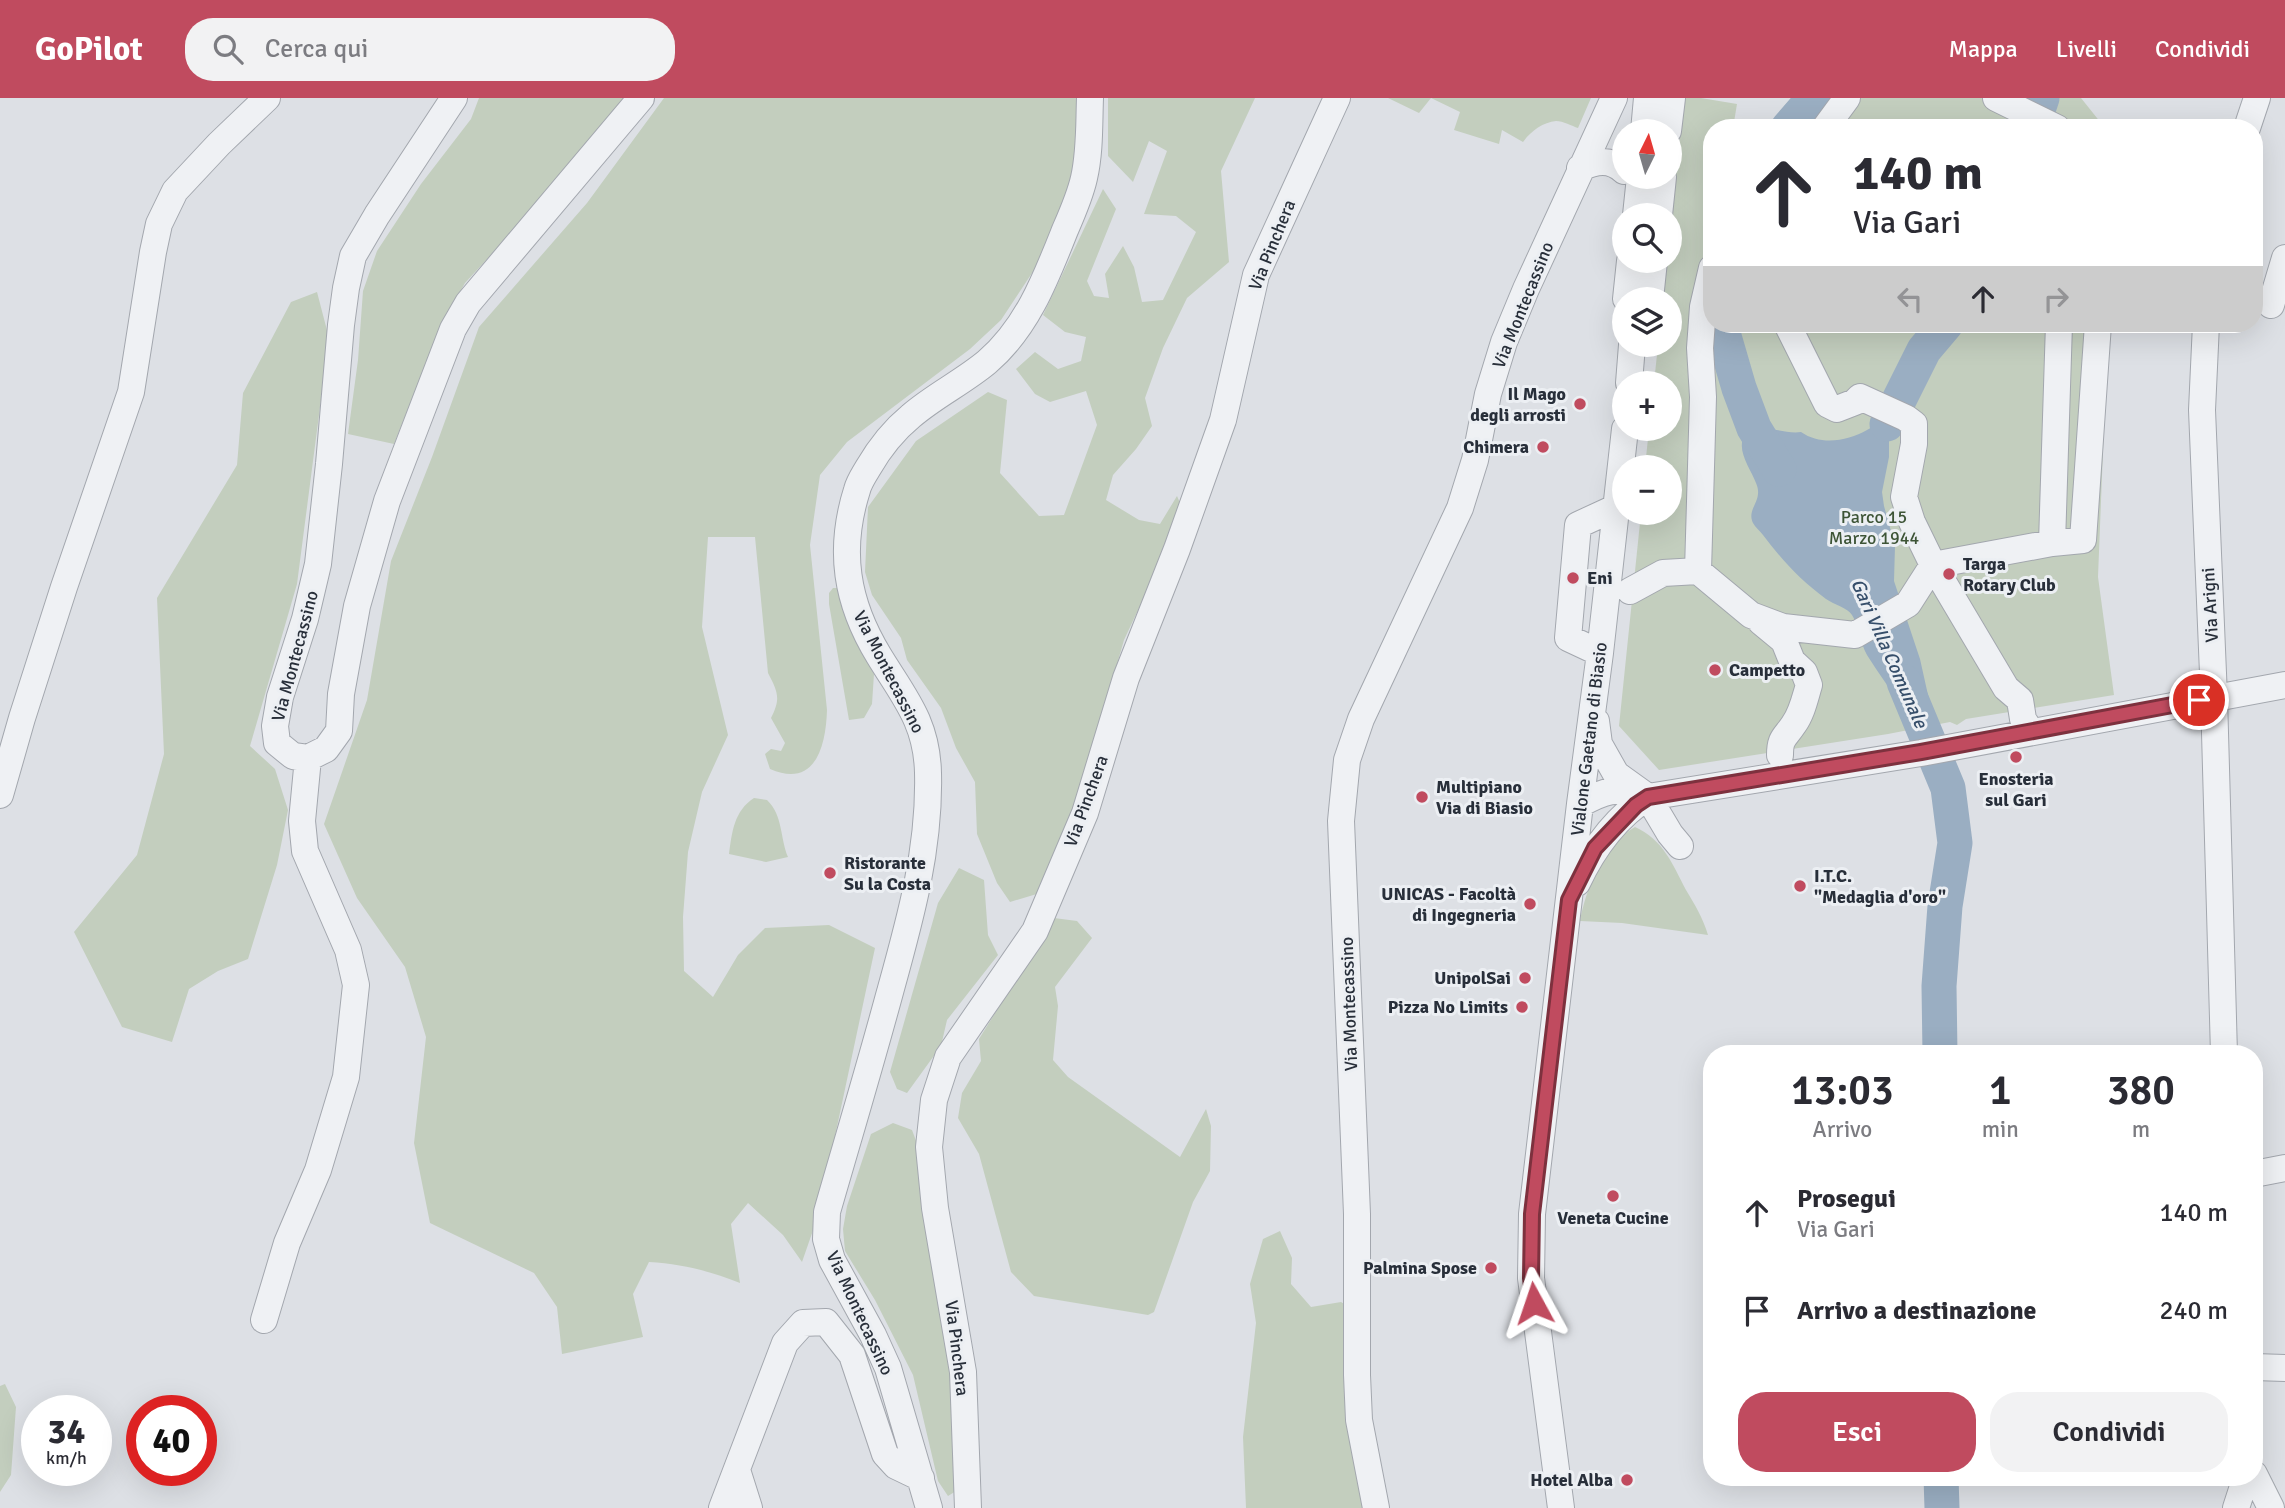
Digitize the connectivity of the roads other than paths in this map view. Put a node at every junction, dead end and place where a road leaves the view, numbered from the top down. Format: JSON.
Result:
{"nodes":[{"id":1,"x":267,"y":98,"type":"edge"},
{"id":2,"x":454,"y":98,"type":"edge"},
{"id":3,"x":641,"y":98,"type":"edge"},
{"id":4,"x":1090,"y":98,"type":"edge"},
{"id":5,"x":1337,"y":98,"type":"edge"},
{"id":6,"x":1614,"y":98,"type":"edge"},
{"id":7,"x":1647,"y":98,"type":"edge"},
{"id":8,"x":1672,"y":98,"type":"edge"},
{"id":9,"x":1847,"y":98,"type":"edge"},
{"id":10,"x":1997,"y":98,"type":"edge"},
{"id":11,"x":2257,"y":98,"type":"edge"},
{"id":12,"x":1645,"y":119,"type":"edge"},
{"id":13,"x":1669,"y":119,"type":"edge"},
{"id":14,"x":1832,"y":119,"type":"edge"},
{"id":15,"x":2038,"y":119,"type":"edge"},
{"id":16,"x":2250,"y":119,"type":"edge"},
{"id":17,"x":1612,"y":167,"type":"edge"},
{"id":18,"x":1580,"y":168,"type":"junction"},
{"id":19,"x":2285,"y":258,"type":"edge"},
{"id":20,"x":2270,"y":305,"type":"edge"},
{"id":21,"x":1703,"y":307,"type":"edge"},
{"id":22,"x":1792,"y":333,"type":"edge"},
{"id":23,"x":2059,"y":333,"type":"edge"},
{"id":24,"x":2097,"y":333,"type":"edge"},
{"id":25,"x":2206,"y":333,"type":"edge"},
{"id":26,"x":1612,"y":509,"type":"edge"},
{"id":27,"x":1615,"y":525,"type":"edge"},
{"id":28,"x":2052,"y":543,"type":"junction"},
{"id":29,"x":1933,"y":565,"type":"junction"},
{"id":30,"x":1698,"y":571,"type":"junction"},
{"id":31,"x":1630,"y":591,"type":"dead end"},
{"id":32,"x":1751,"y":615,"type":"junction"},
{"id":33,"x":1600,"y":653,"type":"junction"},
{"id":34,"x":2285,"y":685,"type":"edge"},
{"id":35,"x":2214,"y":697,"type":"junction"},
{"id":36,"x":1594,"y":702,"type":"junction"},
{"id":37,"x":2031,"y":732,"type":"junction"},
{"id":38,"x":1780,"y":755,"type":"dead end"},
{"id":39,"x":308,"y":758,"type":"junction"},
{"id":40,"x":0,"y":795,"type":"edge"},
{"id":41,"x":1642,"y":801,"type":"junction"},
{"id":42,"x":1580,"y":804,"type":"junction"},
{"id":43,"x":1680,"y":846,"type":"dead end"},
{"id":44,"x":1569,"y":900,"type":"junction"},
{"id":45,"x":2224,"y":1045,"type":"edge"},
{"id":46,"x":2285,"y":1168,"type":"edge"},
{"id":47,"x":2263,"y":1172,"type":"edge"},
{"id":48,"x":264,"y":1320,"type":"dead end"},
{"id":49,"x":2263,"y":1367,"type":"edge"},
{"id":50,"x":2285,"y":1368,"type":"edge"},
{"id":51,"x":737,"y":1470,"type":"junction"},
{"id":52,"x":921,"y":1478,"type":"junction"},
{"id":53,"x":2243,"y":1486,"type":"edge"},
{"id":54,"x":2260,"y":1486,"type":"edge"},
{"id":55,"x":722,"y":1508,"type":"edge"},
{"id":56,"x":749,"y":1508,"type":"edge"},
{"id":57,"x":929,"y":1508,"type":"edge"},
{"id":58,"x":968,"y":1508,"type":"edge"},
{"id":59,"x":1376,"y":1508,"type":"edge"},
{"id":60,"x":1561,"y":1508,"type":"edge"},
{"id":61,"x":2236,"y":1508,"type":"edge"},
{"id":62,"x":2271,"y":1508,"type":"edge"}],
"edges":[{"from":1,"to":40,"type":"street"},
{"from":2,"to":39,"type":"street","name":"Via Montecassino"},
{"from":3,"to":39,"type":"street"},
{"from":4,"to":52,"type":"street","name":"Via Montecassino"},
{"from":5,"to":58,"type":"street","name":"Via Pinchera"},
{"from":6,"to":18,"type":"street","name":"Via Montecassino"},
{"from":7,"to":12,"type":"street"},
{"from":8,"to":13,"type":"street"},
{"from":9,"to":14,"type":"street"},
{"from":10,"to":15,"type":"street"},
{"from":11,"to":16,"type":"street"},
{"from":17,"to":18,"type":"street"},
{"from":18,"to":59,"type":"street","name":"Via Montecassino"},
{"from":19,"to":20,"type":"street"},
{"from":21,"to":30,"type":"street"},
{"from":22,"to":29,"type":"street"},
{"from":23,"to":28,"type":"street"},
{"from":24,"to":28,"type":"street"},
{"from":25,"to":35,"type":"street","name":"Via Arigni"},
{"from":26,"to":33,"type":"street"},
{"from":27,"to":33,"type":"street","name":"Vialone Gaetano di Biasio"},
{"from":28,"to":29,"type":"street"},
{"from":29,"to":32,"type":"street"},
{"from":29,"to":37,"type":"street"},
{"from":30,"to":31,"type":"street"},
{"from":30,"to":32,"type":"street"},
{"from":32,"to":38,"type":"street"},
{"from":33,"to":36,"type":"street","name":"Vialone Gaetano di Biasio"},
{"from":34,"to":35,"type":"street"},
{"from":35,"to":37,"type":"street"},
{"from":35,"to":45,"type":"street","name":"Via Arigni"},
{"from":36,"to":41,"type":"street"},
{"from":36,"to":42,"type":"street","name":"Vialone Gaetano di Biasio"},
{"from":37,"to":41,"type":"street"},
{"from":39,"to":48,"type":"street"},
{"from":41,"to":42,"type":"street"},
{"from":41,"to":43,"type":"street"},
{"from":41,"to":44,"type":"street"},
{"from":42,"to":44,"type":"street","name":"Vialone Gaetano di Biasio"},
{"from":44,"to":60,"type":"street","name":"Vialone Gaetano di Biasio"},
{"from":46,"to":47,"type":"street"},
{"from":49,"to":50,"type":"street"},
{"from":51,"to":52,"type":"street"},
{"from":51,"to":55,"type":"street"},
{"from":51,"to":56,"type":"street"},
{"from":52,"to":57,"type":"street","name":"Via Montecassino"},
{"from":53,"to":61,"type":"street"},
{"from":54,"to":62,"type":"street"}]}
